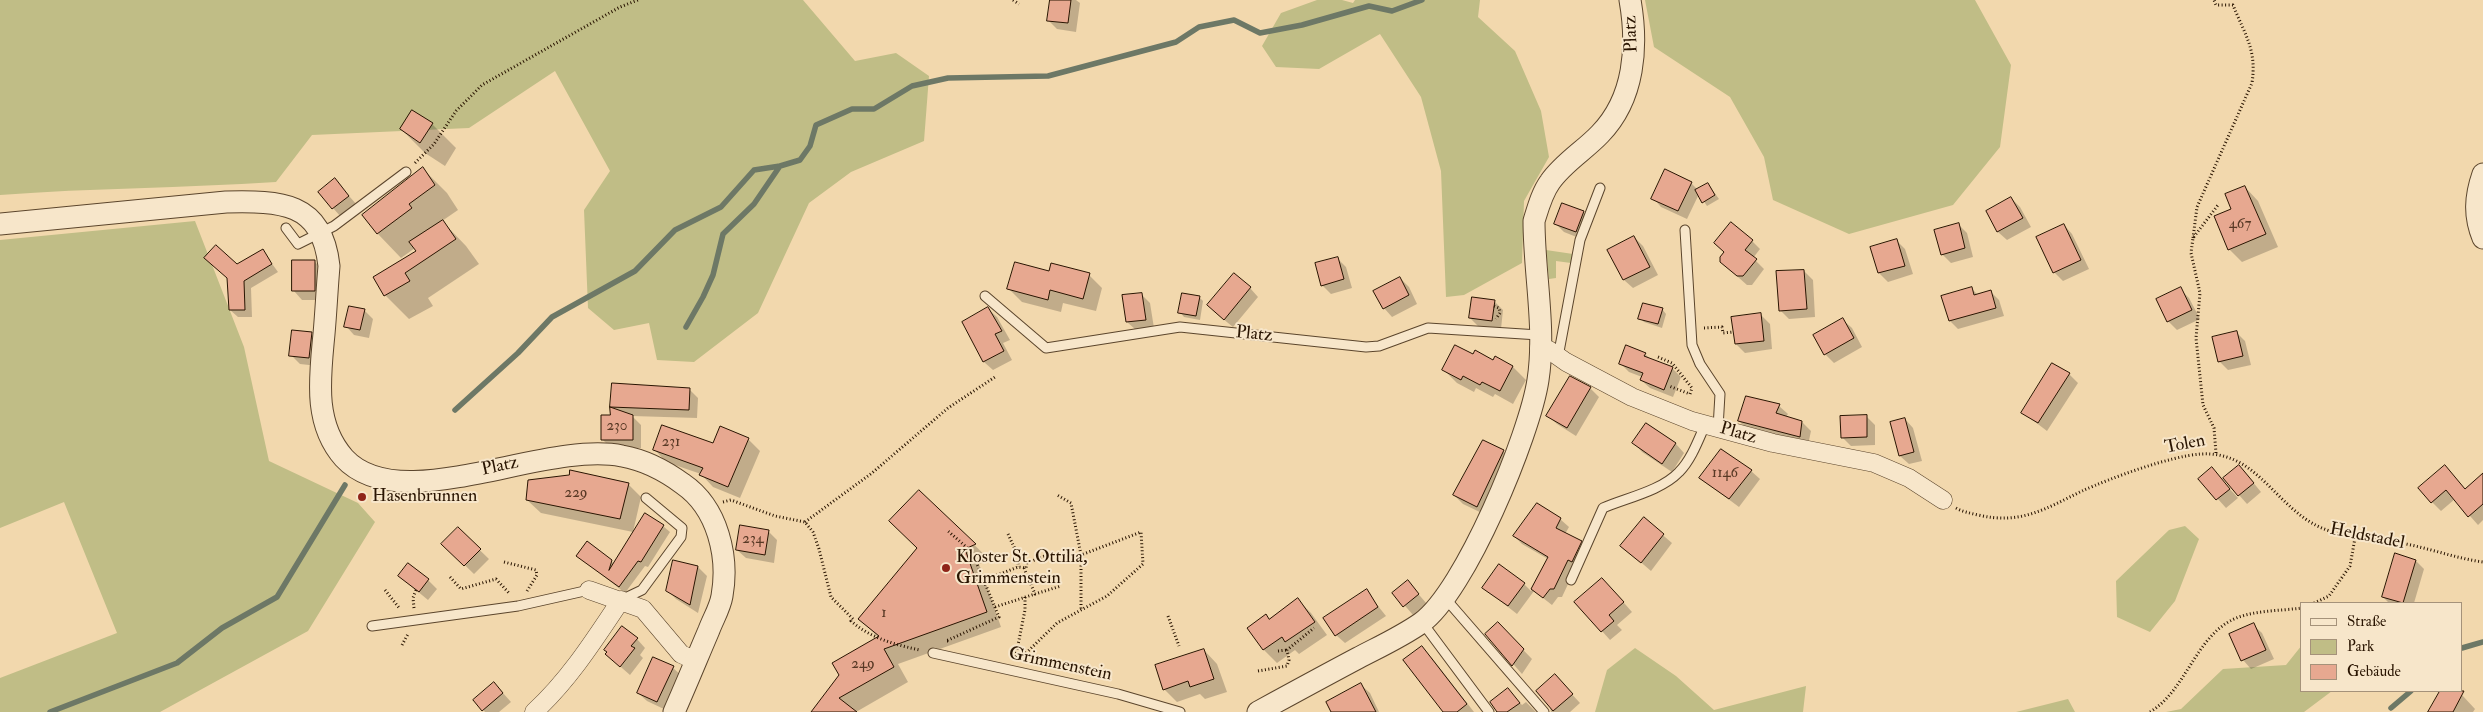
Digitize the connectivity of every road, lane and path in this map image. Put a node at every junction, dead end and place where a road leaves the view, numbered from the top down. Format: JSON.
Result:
{"nodes":[{"id":1,"x":638,"y":0,"type":"edge"},
{"id":2,"x":1013,"y":0,"type":"edge"},
{"id":3,"x":1630,"y":0,"type":"edge"},
{"id":4,"x":2214,"y":0,"type":"edge"},
{"id":5,"x":1019,"y":4,"type":"dead end"},
{"id":6,"x":406,"y":172,"type":"joint"},
{"id":7,"x":2483,"y":174,"type":"edge"},
{"id":8,"x":1600,"y":188,"type":"dead end"},
{"id":9,"x":2218,"y":205,"type":"dead end"},
{"id":10,"x":0,"y":224,"type":"edge"},
{"id":11,"x":286,"y":228,"type":"dead end"},
{"id":12,"x":1685,"y":230,"type":"dead end"},
{"id":13,"x":320,"y":234,"type":"junction"},
{"id":14,"x":2193,"y":238,"type":"junction"},
{"id":15,"x":2483,"y":238,"type":"edge"},
{"id":16,"x":985,"y":296,"type":"dead end"},
{"id":17,"x":1708,"y":328,"type":"dead end"},
{"id":18,"x":1733,"y":332,"type":"dead end"},
{"id":19,"x":1545,"y":347,"type":"junction"},
{"id":20,"x":1658,"y":357,"type":"dead end"},
{"id":21,"x":995,"y":377,"type":"dead end"},
{"id":22,"x":1668,"y":386,"type":"dead end"},
{"id":23,"x":1712,"y":427,"type":"junction"},
{"id":24,"x":2216,"y":454,"type":"junction"},
{"id":25,"x":1057,"y":495,"type":"dead end"},
{"id":26,"x":646,"y":498,"type":"dead end"},
{"id":27,"x":730,"y":500,"type":"dead end"},
{"id":28,"x":1943,"y":500,"type":"joint"},
{"id":29,"x":805,"y":522,"type":"junction"},
{"id":30,"x":948,"y":531,"type":"dead end"},
{"id":31,"x":1008,"y":534,"type":"dead end"},
{"id":32,"x":2354,"y":538,"type":"junction"},
{"id":33,"x":1047,"y":555,"type":"dead end"},
{"id":34,"x":1081,"y":555,"type":"junction"},
{"id":35,"x":1020,"y":560,"type":"junction"},
{"id":36,"x":504,"y":562,"type":"dead end"},
{"id":37,"x":2483,"y":562,"type":"edge"},
{"id":38,"x":1027,"y":563,"type":"junction"},
{"id":39,"x":1018,"y":567,"type":"junction"},
{"id":40,"x":1024,"y":568,"type":"junction"},
{"id":41,"x":450,"y":577,"type":"dead end"},
{"id":42,"x":983,"y":580,"type":"junction"},
{"id":43,"x":1571,"y":580,"type":"dead end"},
{"id":44,"x":977,"y":583,"type":"dead end"},
{"id":45,"x":1061,"y":586,"type":"dead end"},
{"id":46,"x":385,"y":590,"type":"dead end"},
{"id":47,"x":416,"y":590,"type":"dead end"},
{"id":48,"x":589,"y":590,"type":"joint"},
{"id":49,"x":1035,"y":594,"type":"junction"},
{"id":50,"x":1025,"y":596,"type":"junction"},
{"id":51,"x":522,"y":597,"type":"dead end"},
{"id":52,"x":1444,"y":598,"type":"junction"},
{"id":53,"x":621,"y":600,"type":"junction"},
{"id":54,"x":2316,"y":602,"type":"edge"},
{"id":55,"x":518,"y":606,"type":"junction"},
{"id":56,"x":994,"y":607,"type":"junction"},
{"id":57,"x":2300,"y":608,"type":"edge"},
{"id":58,"x":1081,"y":610,"type":"junction"},
{"id":59,"x":1168,"y":616,"type":"dead end"},
{"id":60,"x":419,"y":620,"type":"junction"},
{"id":61,"x":406,"y":622,"type":"junction"},
{"id":62,"x":1422,"y":622,"type":"junction"},
{"id":63,"x":372,"y":626,"type":"dead end"},
{"id":64,"x":1314,"y":628,"type":"dead end"},
{"id":65,"x":954,"y":643,"type":"dead end"},
{"id":66,"x":1179,"y":646,"type":"dead end"},
{"id":67,"x":1287,"y":650,"type":"junction"},
{"id":68,"x":1278,"y":651,"type":"dead end"},
{"id":69,"x":933,"y":654,"type":"joint"},
{"id":70,"x":1007,"y":657,"type":"dead end"},
{"id":71,"x":1016,"y":660,"type":"junction"},
{"id":72,"x":696,"y":661,"type":"junction"},
{"id":73,"x":1258,"y":671,"type":"dead end"},
{"id":74,"x":534,"y":712,"type":"edge"},
{"id":75,"x":674,"y":712,"type":"edge"},
{"id":76,"x":1180,"y":712,"type":"edge"},
{"id":77,"x":1258,"y":712,"type":"edge"},
{"id":78,"x":1489,"y":712,"type":"edge"},
{"id":79,"x":1544,"y":712,"type":"edge"},
{"id":80,"x":2150,"y":712,"type":"edge"}],
"edges":[{"from":1,"to":6,"type":"path"},
{"from":2,"to":5,"type":"path"},
{"from":3,"to":19,"type":"street","name":"Platz"},
{"from":4,"to":14,"type":"path","name":"Tolen"},
{"from":6,"to":13,"type":"lane"},
{"from":7,"to":15,"type":"street"},
{"from":8,"to":19,"type":"lane"},
{"from":9,"to":14,"type":"path"},
{"from":10,"to":13,"type":"street","name":"Platz"},
{"from":11,"to":13,"type":"lane"},
{"from":12,"to":23,"type":"lane"},
{"from":13,"to":72,"type":"street","name":"Platz"},
{"from":14,"to":24,"type":"path","name":"Tolen"},
{"from":16,"to":19,"type":"lane","name":"Platz"},
{"from":17,"to":18,"type":"path"},
{"from":19,"to":23,"type":"street","name":"Platz"},
{"from":19,"to":52,"type":"street","name":"Platz"},
{"from":20,"to":22,"type":"path"},
{"from":21,"to":29,"type":"path"},
{"from":23,"to":28,"type":"street","name":"Platz"},
{"from":23,"to":43,"type":"lane"},
{"from":24,"to":28,"type":"path","name":"Tolen"},
{"from":24,"to":32,"type":"path","name":"Heldstadel"},
{"from":25,"to":34,"type":"path"},
{"from":26,"to":53,"type":"lane"},
{"from":27,"to":29,"type":"path"},
{"from":29,"to":69,"type":"path"},
{"from":30,"to":42,"type":"path"},
{"from":31,"to":35,"type":"path"},
{"from":32,"to":37,"type":"path","name":"Heldstadel"},
{"from":32,"to":54,"type":"path"},
{"from":33,"to":38,"type":"path"},
{"from":34,"to":58,"type":"path"},
{"from":34,"to":58,"type":"path"},
{"from":35,"to":38,"type":"path"},
{"from":35,"to":39,"type":"path"},
{"from":36,"to":51,"type":"path"},
{"from":38,"to":40,"type":"path"},
{"from":39,"to":40,"type":"path"},
{"from":39,"to":42,"type":"path"},
{"from":40,"to":49,"type":"path"},
{"from":41,"to":55,"type":"path"},
{"from":42,"to":44,"type":"path"},
{"from":42,"to":56,"type":"path"},
{"from":45,"to":49,"type":"path"},
{"from":46,"to":61,"type":"path"},
{"from":47,"to":60,"type":"path"},
{"from":48,"to":53,"type":"street"},
{"from":48,"to":55,"type":"lane"},
{"from":49,"to":50,"type":"path"},
{"from":50,"to":56,"type":"path"},
{"from":50,"to":71,"type":"path"},
{"from":52,"to":62,"type":"street","name":"Platz"},
{"from":52,"to":79,"type":"lane"},
{"from":53,"to":72,"type":"street"},
{"from":53,"to":74,"type":"street"},
{"from":55,"to":60,"type":"lane"},
{"from":56,"to":65,"type":"path"},
{"from":57,"to":80,"type":"path"},
{"from":58,"to":71,"type":"path"},
{"from":59,"to":66,"type":"path"},
{"from":60,"to":61,"type":"lane"},
{"from":61,"to":63,"type":"lane"},
{"from":62,"to":77,"type":"street","name":"Platz"},
{"from":62,"to":78,"type":"lane"},
{"from":64,"to":67,"type":"path"},
{"from":67,"to":68,"type":"path"},
{"from":67,"to":73,"type":"path"},
{"from":69,"to":76,"type":"lane","name":"Grimmenstein"},
{"from":70,"to":71,"type":"path"},
{"from":72,"to":75,"type":"street","name":"Platz"}]}
